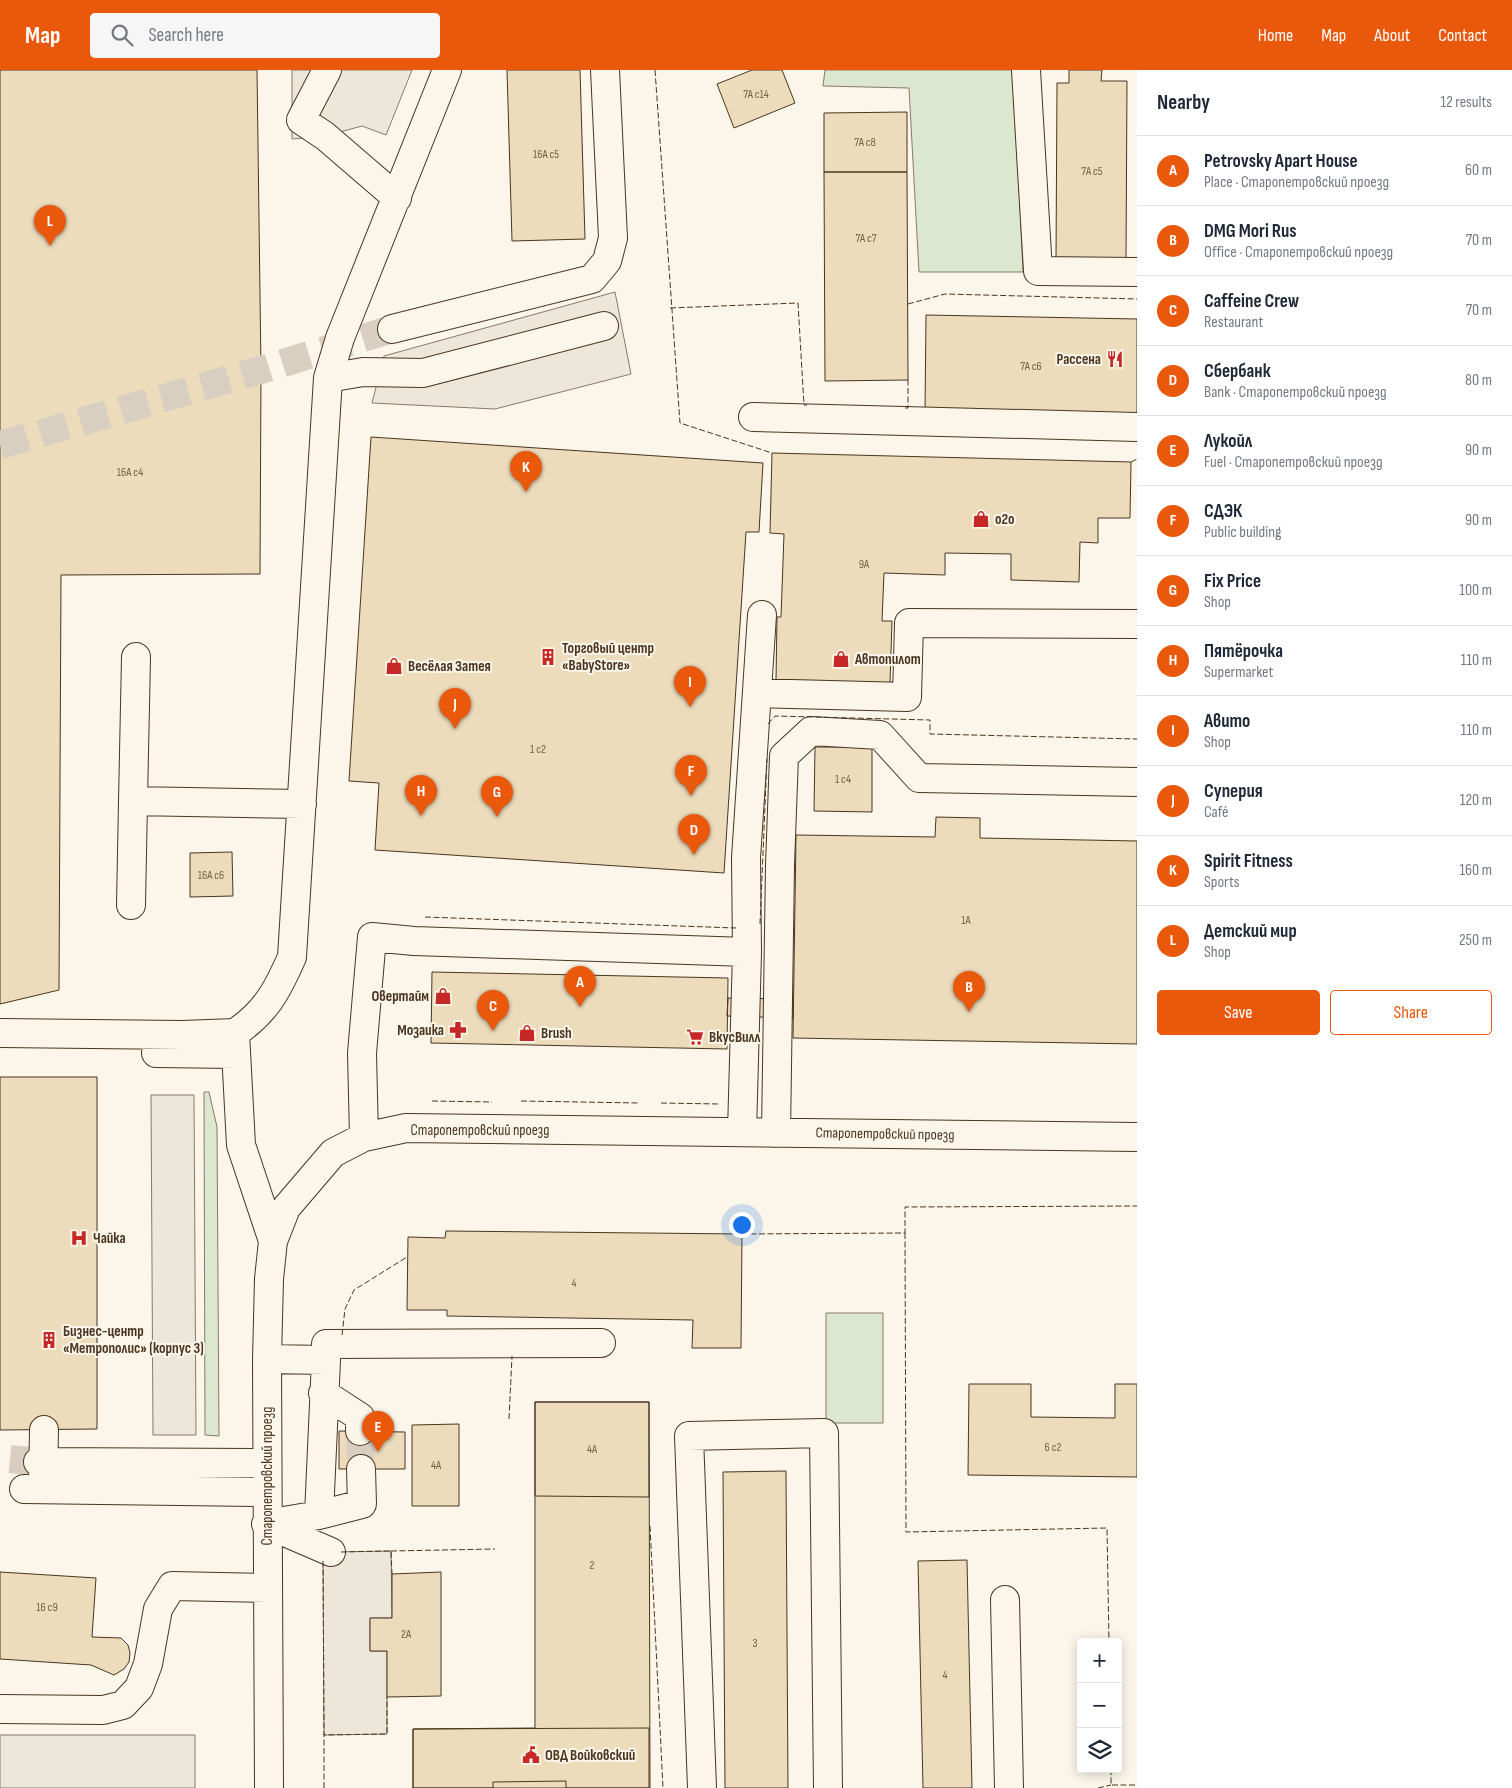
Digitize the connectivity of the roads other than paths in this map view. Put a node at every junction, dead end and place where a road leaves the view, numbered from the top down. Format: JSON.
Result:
{"nodes":[{"id":1,"x":327,"y":70,"type":"edge"},
{"id":2,"x":447,"y":70,"type":"edge"},
{"id":3,"x":605,"y":70,"type":"edge"},
{"id":4,"x":1026,"y":70,"type":"edge"},
{"id":5,"x":397,"y":198,"type":"junction"},
{"id":6,"x":1137,"y":272,"type":"edge"},
{"id":7,"x":604,"y":326,"type":"dead end"},
{"id":8,"x":392,"y":329,"type":"tunnel mouth"},
{"id":9,"x":328,"y":378,"type":"junction"},
{"id":10,"x":753,"y":417,"type":"dead end"},
{"id":11,"x":1137,"y":427,"type":"edge"},
{"id":12,"x":762,"y":614,"type":"dead end"},
{"id":13,"x":1137,"y":624,"type":"edge"},
{"id":14,"x":136,"y":657,"type":"dead end"},
{"id":15,"x":757,"y":693,"type":"junction"},
{"id":16,"x":1137,"y":782,"type":"edge"},
{"id":17,"x":133,"y":801,"type":"junction"},
{"id":18,"x":302,"y":804,"type":"junction"},
{"id":19,"x":131,"y":905,"type":"dead end"},
{"id":20,"x":747,"y":952,"type":"junction"},
{"id":21,"x":0,"y":1034,"type":"edge"},
{"id":22,"x":235,"y":1044,"type":"junction"},
{"id":23,"x":0,"y":1050,"type":"edge"},
{"id":24,"x":742,"y":1132,"type":"junction"},
{"id":25,"x":776,"y":1132,"type":"junction"},
{"id":26,"x":364,"y":1137,"type":"junction"},
{"id":27,"x":1137,"y":1137,"type":"edge"},
{"id":28,"x":273,"y":1241,"type":"junction"},
{"id":29,"x":601,"y":1344,"type":"dead end"},
{"id":30,"x":267,"y":1359,"type":"junction"},
{"id":31,"x":326,"y":1360,"type":"junction"},
{"id":32,"x":324,"y":1393,"type":"junction"},
{"id":33,"x":44,"y":1430,"type":"dead end"},
{"id":34,"x":360,"y":1431,"type":"tunnel mouth"},
{"id":35,"x":40,"y":1462,"type":"junction"},
{"id":36,"x":267,"y":1463,"type":"junction"},
{"id":37,"x":361,"y":1469,"type":"tunnel mouth"},
{"id":38,"x":266,"y":1492,"type":"junction"},
{"id":39,"x":319,"y":1515,"type":"junction"},
{"id":40,"x":266,"y":1524,"type":"junction"},
{"id":41,"x":331,"y":1552,"type":"dead end"},
{"id":42,"x":267,"y":1588,"type":"junction"},
{"id":43,"x":1005,"y":1600,"type":"dead end"},
{"id":44,"x":0,"y":1709,"type":"edge"},
{"id":45,"x":269,"y":1788,"type":"edge"},
{"id":46,"x":702,"y":1788,"type":"edge"},
{"id":47,"x":828,"y":1788,"type":"edge"},
{"id":48,"x":1009,"y":1788,"type":"edge"}],
"edges":[{"from":1,"to":5,"type":"street"},
{"from":2,"to":5,"type":"street"},
{"from":3,"to":8,"type":"street"},
{"from":4,"to":6,"type":"street"},
{"from":5,"to":9,"type":"street"},
{"from":7,"to":9,"type":"street"},
{"from":9,"to":18,"type":"street"},
{"from":10,"to":11,"type":"street"},
{"from":12,"to":15,"type":"street"},
{"from":13,"to":15,"type":"street"},
{"from":14,"to":17,"type":"street"},
{"from":15,"to":20,"type":"street"},
{"from":16,"to":25,"type":"street"},
{"from":17,"to":18,"type":"street"},
{"from":17,"to":19,"type":"street"},
{"from":18,"to":22,"type":"street"},
{"from":20,"to":24,"type":"street"},
{"from":20,"to":26,"type":"street"},
{"from":21,"to":22,"type":"street"},
{"from":22,"to":23,"type":"street"},
{"from":22,"to":28,"type":"street"},
{"from":24,"to":25,"type":"street","name":"Старопетровский проезд"},
{"from":24,"to":26,"type":"street","name":"Старопетровский проезд"},
{"from":25,"to":27,"type":"street","name":"Старопетровский проезд"},
{"from":26,"to":28,"type":"street","name":"Старопетровский проезд"},
{"from":28,"to":30,"type":"street","name":"Старопетровский проезд"},
{"from":29,"to":31,"type":"street"},
{"from":30,"to":31,"type":"street"},
{"from":30,"to":36,"type":"street","name":"Старопетровский проезд"},
{"from":31,"to":32,"type":"street"},
{"from":32,"to":34,"type":"street"},
{"from":32,"to":39,"type":"street"},
{"from":33,"to":35,"type":"street"},
{"from":35,"to":36,"type":"street"},
{"from":35,"to":38,"type":"street"},
{"from":36,"to":38,"type":"street","name":"Старопетровский проезд"},
{"from":37,"to":39,"type":"street"},
{"from":38,"to":40,"type":"street","name":"Старопетровский проезд"},
{"from":39,"to":40,"type":"street"},
{"from":40,"to":41,"type":"street"},
{"from":40,"to":42,"type":"street","name":"Старопетровский проезд"},
{"from":42,"to":44,"type":"street"},
{"from":42,"to":45,"type":"street","name":"Старопетровский проезд"},
{"from":43,"to":48,"type":"street"},
{"from":46,"to":47,"type":"street"}]}
